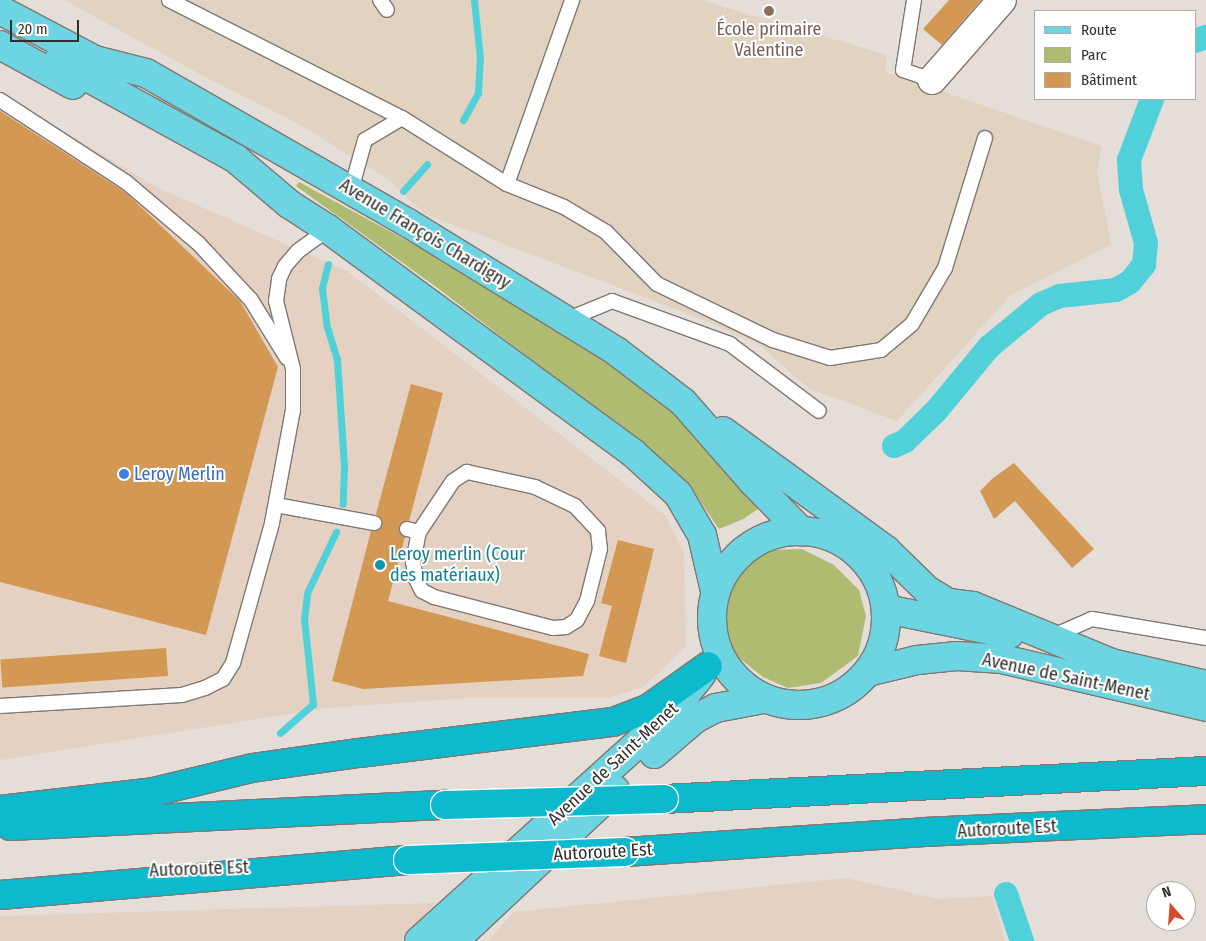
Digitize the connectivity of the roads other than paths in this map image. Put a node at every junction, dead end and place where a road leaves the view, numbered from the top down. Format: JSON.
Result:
{"nodes":[{"id":1,"x":19,"y":0,"type":"edge"},
{"id":2,"x":169,"y":0,"type":"edge"},
{"id":3,"x":572,"y":0,"type":"edge"},
{"id":4,"x":914,"y":0,"type":"edge"},
{"id":5,"x":1002,"y":0,"type":"edge"},
{"id":6,"x":0,"y":10,"type":"edge"},
{"id":7,"x":0,"y":28,"type":"edge"},
{"id":8,"x":0,"y":45,"type":"edge"},
{"id":9,"x":146,"y":73,"type":"junction"},
{"id":10,"x":932,"y":80,"type":"joint"},
{"id":11,"x":0,"y":100,"type":"edge"},
{"id":12,"x":402,"y":118,"type":"junction"},
{"id":13,"x":985,"y":138,"type":"dead end"},
{"id":14,"x":507,"y":184,"type":"junction"},
{"id":15,"x":351,"y":190,"type":"junction"},
{"id":16,"x":289,"y":204,"type":"junction"},
{"id":17,"x":328,"y":229,"type":"junction"},
{"id":18,"x":566,"y":320,"type":"junction"},
{"id":19,"x":294,"y":369,"type":"junction"},
{"id":20,"x":684,"y":402,"type":"junction"},
{"id":21,"x":819,"y":411,"type":"dead end"},
{"id":22,"x":276,"y":505,"type":"junction"},
{"id":23,"x":374,"y":523,"type":"dead end"},
{"id":24,"x":413,"y":530,"type":"joint"},
{"id":25,"x":800,"y":531,"type":"junction"},
{"id":26,"x":715,"y":591,"type":"junction"},
{"id":27,"x":886,"y":609,"type":"junction"},
{"id":28,"x":712,"y":632,"type":"junction"},
{"id":29,"x":1050,"y":638,"type":"junction"},
{"id":30,"x":1206,"y":638,"type":"edge"},
{"id":31,"x":1116,"y":665,"type":"junction"},
{"id":32,"x":708,"y":666,"type":"junction"},
{"id":33,"x":868,"y":672,"type":"junction"},
{"id":34,"x":1206,"y":685,"type":"edge"},
{"id":35,"x":763,"y":699,"type":"junction"},
{"id":36,"x":0,"y":706,"type":"edge"},
{"id":37,"x":1206,"y":707,"type":"edge"},
{"id":38,"x":1206,"y":770,"type":"edge"},
{"id":39,"x":0,"y":810,"type":"edge"},
{"id":40,"x":1206,"y":820,"type":"edge"},
{"id":41,"x":0,"y":826,"type":"edge"},
{"id":42,"x":408,"y":860,"type":"junction"},
{"id":43,"x":0,"y":877,"type":"edge"},
{"id":44,"x":0,"y":895,"type":"edge"},
{"id":45,"x":419,"y":941,"type":"edge"},
{"id":46,"x":454,"y":941,"type":"edge"}],
"edges":[{"from":1,"to":9,"type":"main road"},
{"from":2,"to":12,"type":"lane"},
{"from":3,"to":14,"type":"lane"},
{"from":4,"to":10,"type":"lane"},
{"from":5,"to":10,"type":"street"},
{"from":6,"to":9,"type":"main road","name":"Avenue François Chardigny"},
{"from":7,"to":16,"type":"main road"},
{"from":8,"to":16,"type":"main road"},
{"from":9,"to":15,"type":"main road","name":"Avenue François Chardigny"},
{"from":11,"to":19,"type":"lane"},
{"from":12,"to":14,"type":"lane"},
{"from":12,"to":15,"type":"lane"},
{"from":13,"to":14,"type":"lane"},
{"from":15,"to":18,"type":"main road","name":"Avenue François Chardigny"},
{"from":16,"to":17,"type":"main road"},
{"from":17,"to":19,"type":"lane"},
{"from":17,"to":26,"type":"main road"},
{"from":18,"to":20,"type":"main road","name":"Avenue François Chardigny"},
{"from":18,"to":21,"type":"lane"},
{"from":19,"to":22,"type":"lane"},
{"from":20,"to":25,"type":"main road","name":"Avenue François Chardigny"},
{"from":20,"to":29,"type":"main road"},
{"from":22,"to":23,"type":"lane"},
{"from":22,"to":36,"type":"lane"},
{"from":24,"to":24,"type":"lane"},
{"from":25,"to":26,"type":"main road"},
{"from":25,"to":27,"type":"main road"},
{"from":26,"to":28,"type":"main road"},
{"from":27,"to":31,"type":"main road","name":"Avenue de Saint-Menet"},
{"from":27,"to":33,"type":"main road"},
{"from":28,"to":32,"type":"main road"},
{"from":28,"to":35,"type":"main road"},
{"from":29,"to":30,"type":"lane"},
{"from":29,"to":31,"type":"main road"},
{"from":31,"to":34,"type":"main road","name":"Avenue de Saint-Menet"},
{"from":32,"to":39,"type":"highway"},
{"from":32,"to":45,"type":"main road","name":"Avenue de Saint-Menet"},
{"from":33,"to":35,"type":"main road"},
{"from":33,"to":37,"type":"main road","name":"Avenue de Saint-Menet"},
{"from":35,"to":46,"type":"main road","name":"Avenue de Saint-Menet"},
{"from":38,"to":41,"type":"highway","bridge":true},
{"from":40,"to":42,"type":"highway","name":"Autoroute Est","bridge":true},
{"from":42,"to":43,"type":"highway","name":"Autoroute Est"},
{"from":42,"to":44,"type":"highway"}]}
